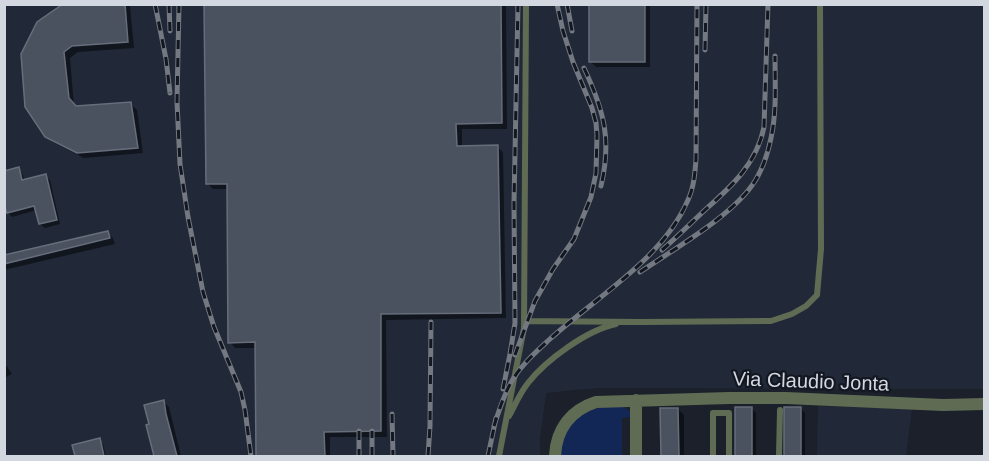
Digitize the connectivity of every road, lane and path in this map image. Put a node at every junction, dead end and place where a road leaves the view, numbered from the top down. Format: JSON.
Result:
{"nodes":[{"id":1,"x":526,"y":4,"type":"edge"},
{"id":2,"x":820,"y":4,"type":"edge"},
{"id":3,"x":524,"y":321,"type":"junction"},
{"id":4,"x":627,"y":322,"type":"junction"},
{"id":5,"x":636,"y":400,"type":"junction"},
{"id":6,"x":984,"y":404,"type":"edge"},
{"id":7,"x":780,"y":410,"type":"dead end"},
{"id":8,"x":506,"y":422,"type":"junction"},
{"id":9,"x":499,"y":456,"type":"edge"},
{"id":10,"x":555,"y":456,"type":"edge"},
{"id":11,"x":636,"y":456,"type":"edge"},
{"id":12,"x":713,"y":456,"type":"edge"},
{"id":13,"x":729,"y":456,"type":"edge"},
{"id":14,"x":779,"y":456,"type":"edge"}],
"edges":[{"from":1,"to":3,"type":"lane"},
{"from":2,"to":4,"type":"lane"},
{"from":3,"to":4,"type":"lane"},
{"from":3,"to":8,"type":"lane"},
{"from":4,"to":8,"type":"lane"},
{"from":5,"to":6,"type":"street","name":"Via Claudio Jonta"},
{"from":5,"to":10,"type":"street","name":"Via Claudio Jonta"},
{"from":5,"to":11,"type":"street"},
{"from":7,"to":14,"type":"lane"},
{"from":8,"to":9,"type":"lane"},
{"from":12,"to":13,"type":"lane"}]}
